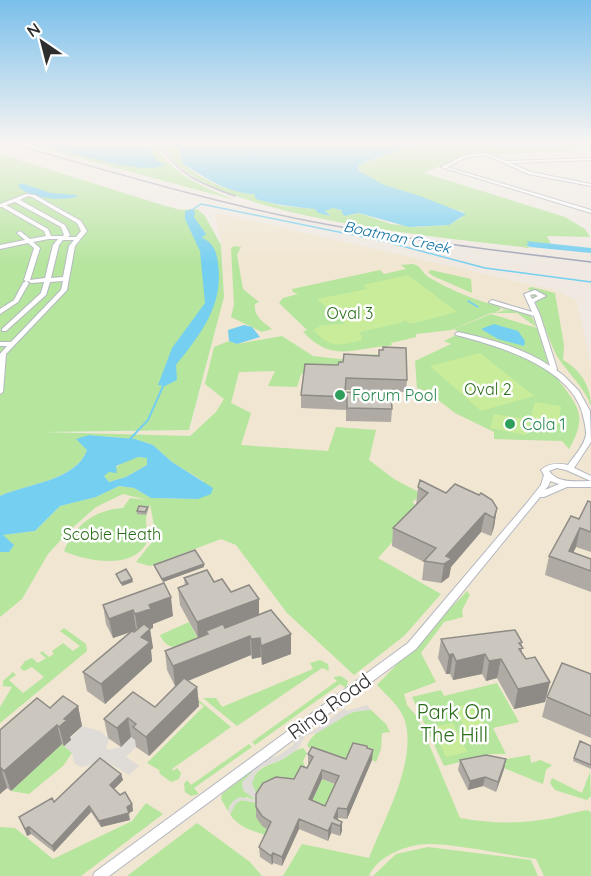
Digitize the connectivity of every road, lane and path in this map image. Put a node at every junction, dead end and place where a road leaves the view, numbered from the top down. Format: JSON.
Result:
{"nodes":[{"id":1,"x":501,"y":184,"type":"edge"},
{"id":2,"x":16,"y":200,"type":"junction"},
{"id":3,"x":1,"y":206,"type":"edge"},
{"id":4,"x":591,"y":212,"type":"edge"},
{"id":5,"x":20,"y":232,"type":"dead end"},
{"id":6,"x":49,"y":237,"type":"junction"},
{"id":7,"x":63,"y":238,"type":"junction"},
{"id":8,"x":77,"y":239,"type":"junction"},
{"id":9,"x":32,"y":241,"type":"junction"},
{"id":10,"x":0,"y":247,"type":"edge"},
{"id":11,"x":66,"y":279,"type":"junction"},
{"id":12,"x":48,"y":280,"type":"junction"},
{"id":13,"x":28,"y":281,"type":"junction"},
{"id":14,"x":492,"y":302,"type":"dead end"},
{"id":15,"x":532,"y":302,"type":"dead end"},
{"id":16,"x":8,"y":306,"type":"junction"},
{"id":17,"x":27,"y":309,"type":"junction"},
{"id":18,"x":0,"y":312,"type":"edge"},
{"id":19,"x":537,"y":315,"type":"junction"},
{"id":20,"x":4,"y":330,"type":"dead end"},
{"id":21,"x":458,"y":334,"type":"dead end"},
{"id":22,"x":0,"y":344,"type":"edge"},
{"id":23,"x":10,"y":344,"type":"junction"},
{"id":24,"x":554,"y":369,"type":"junction"},
{"id":25,"x":0,"y":392,"type":"edge"},
{"id":26,"x":569,"y":467,"type":"junction"},
{"id":27,"x":548,"y":477,"type":"junction"},
{"id":28,"x":591,"y":479,"type":"edge"},
{"id":29,"x":568,"y":484,"type":"junction"},
{"id":30,"x":591,"y":484,"type":"edge"},
{"id":31,"x":530,"y":506,"type":"junction"},
{"id":32,"x":99,"y":876,"type":"edge"}],
"edges":[{"from":1,"to":4,"type":"street"},
{"from":2,"to":3,"type":"street"},
{"from":2,"to":7,"type":"street"},
{"from":2,"to":8,"type":"street"},
{"from":3,"to":6,"type":"street"},
{"from":5,"to":9,"type":"street"},
{"from":6,"to":7,"type":"street"},
{"from":6,"to":9,"type":"street"},
{"from":7,"to":8,"type":"street"},
{"from":7,"to":12,"type":"street"},
{"from":8,"to":11,"type":"street"},
{"from":9,"to":10,"type":"street"},
{"from":9,"to":13,"type":"street"},
{"from":11,"to":12,"type":"street"},
{"from":11,"to":23,"type":"street"},
{"from":12,"to":13,"type":"street"},
{"from":12,"to":17,"type":"street"},
{"from":13,"to":16,"type":"street"},
{"from":14,"to":19,"type":"street"},
{"from":15,"to":19,"type":"street"},
{"from":16,"to":17,"type":"street"},
{"from":16,"to":18,"type":"street"},
{"from":17,"to":20,"type":"street"},
{"from":19,"to":24,"type":"street"},
{"from":21,"to":24,"type":"street"},
{"from":22,"to":23,"type":"street"},
{"from":23,"to":25,"type":"street"},
{"from":24,"to":26,"type":"street"},
{"from":26,"to":27,"type":"street","name":"Ring Road"},
{"from":26,"to":28,"type":"street"},
{"from":26,"to":29,"type":"street"},
{"from":27,"to":29,"type":"street","name":"Ring Road"},
{"from":27,"to":31,"type":"street","name":"Ring Road"},
{"from":29,"to":30,"type":"street","name":"Ring Road"},
{"from":29,"to":31,"type":"street","name":"Ring Road"},
{"from":31,"to":32,"type":"street","name":"Ring Road"}]}
